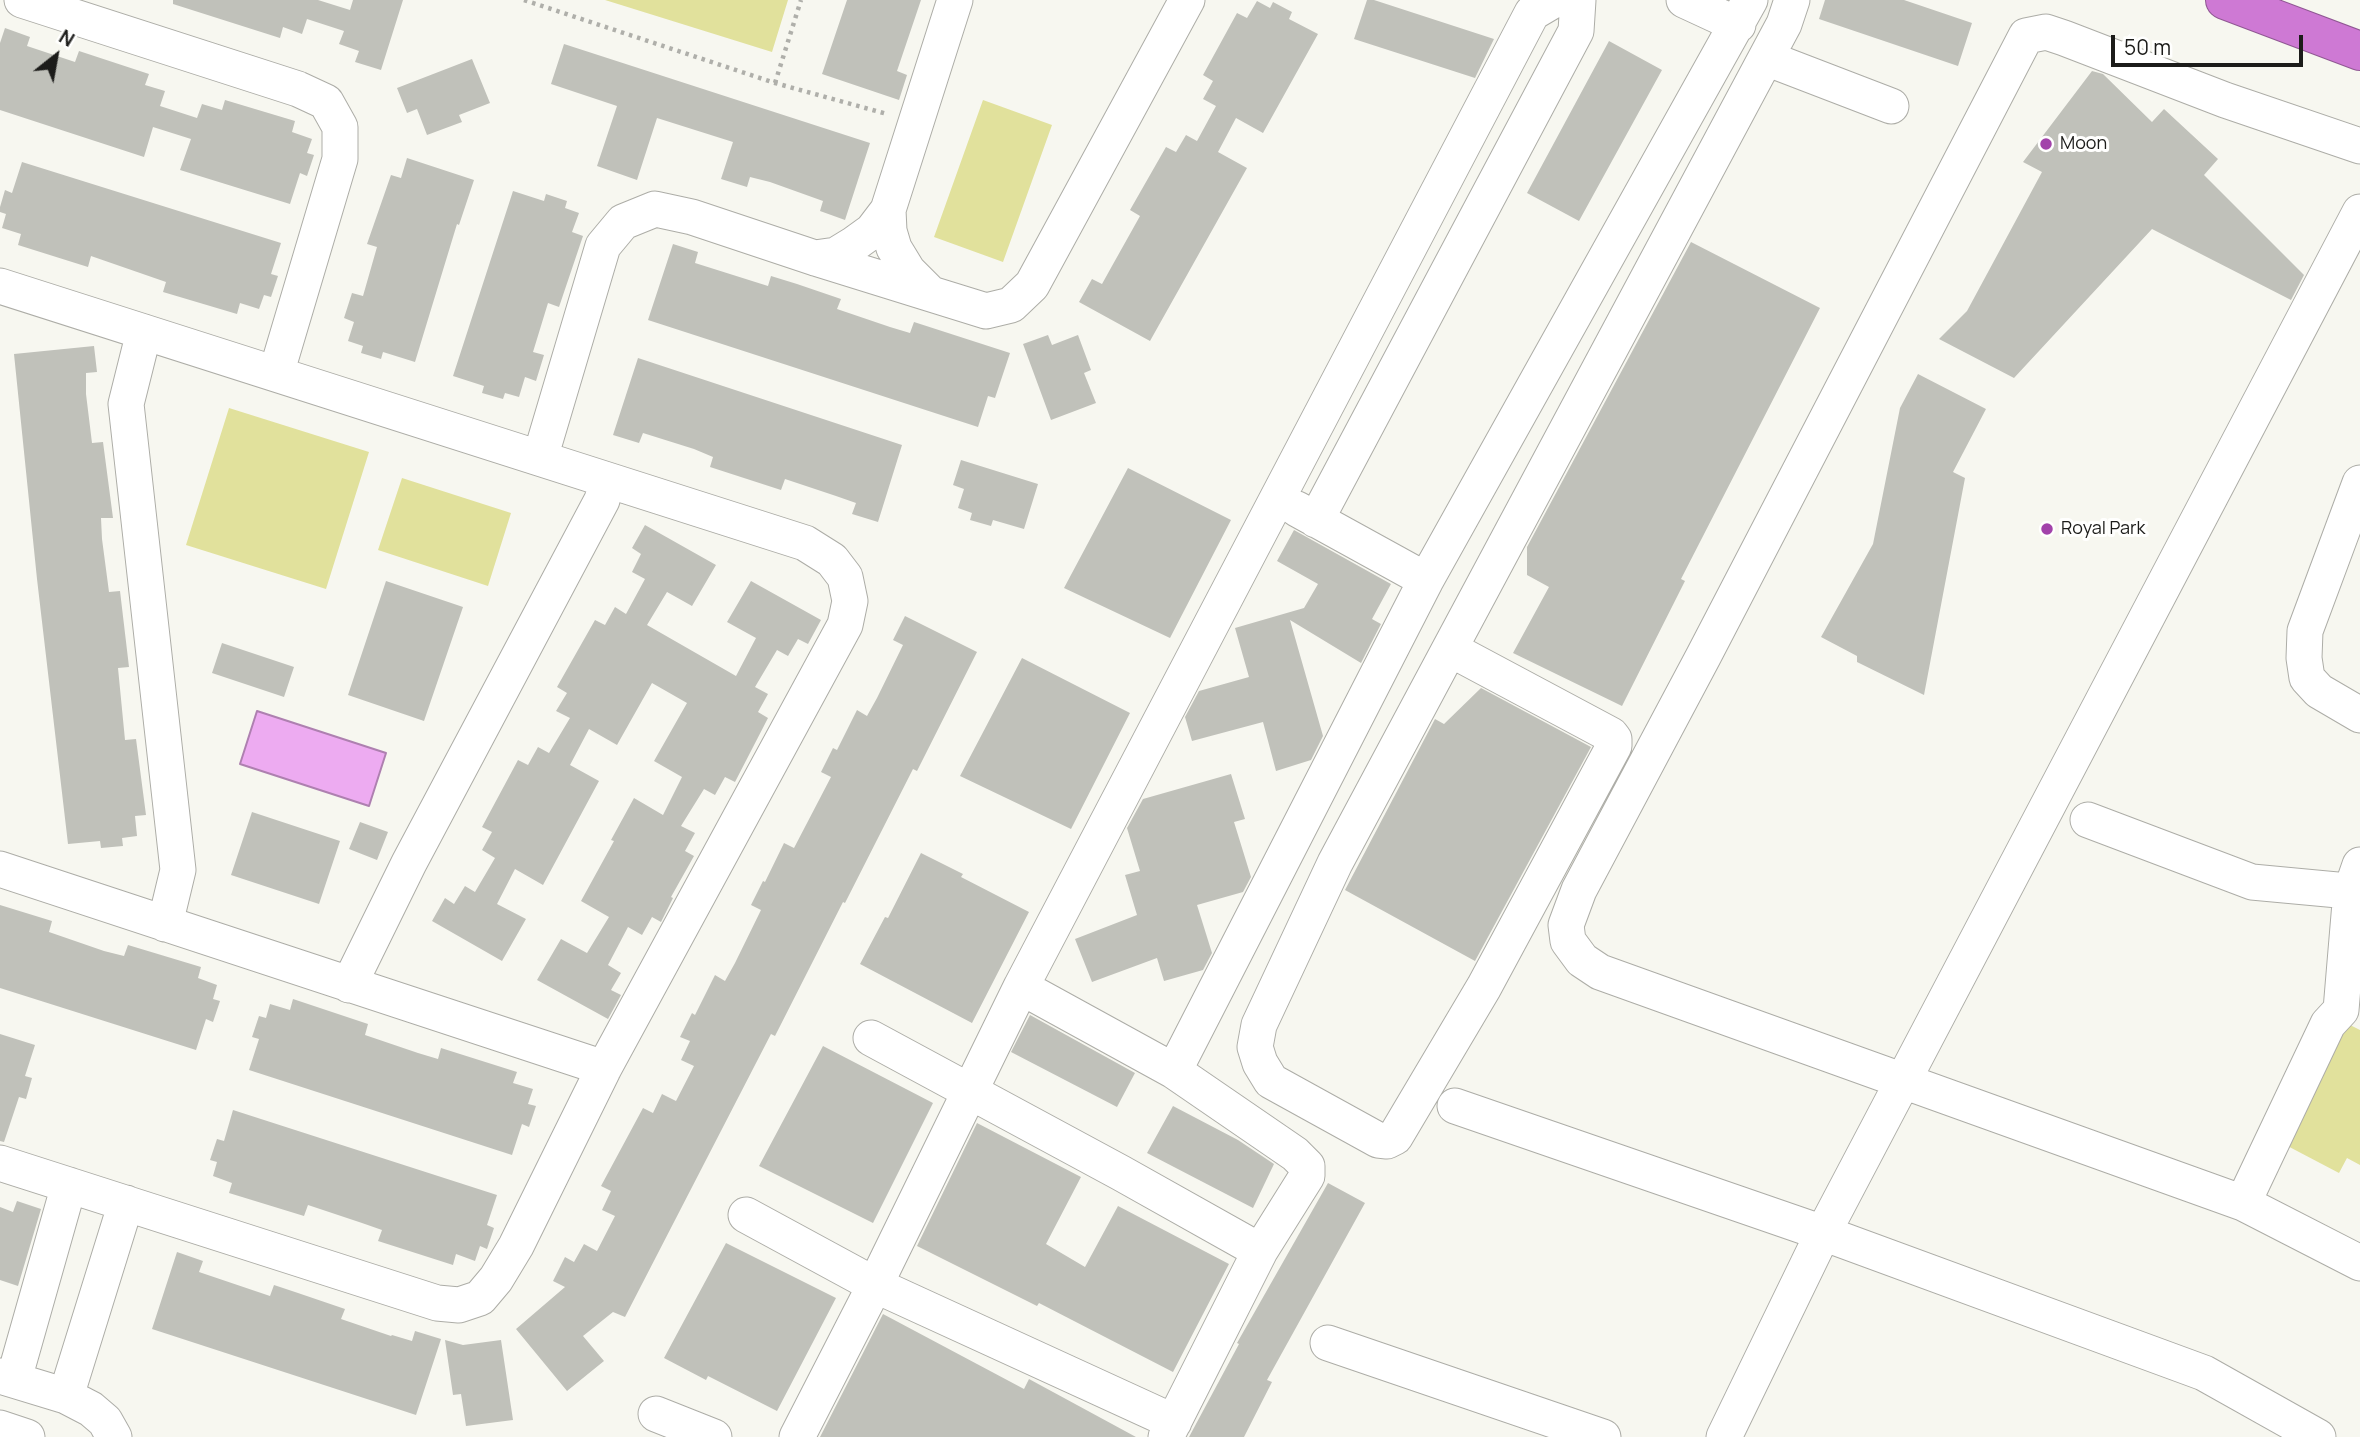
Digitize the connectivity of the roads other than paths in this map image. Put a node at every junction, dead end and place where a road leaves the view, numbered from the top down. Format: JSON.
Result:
{"nodes":[{"id":1,"x":22,"y":0,"type":"edge"},
{"id":2,"x":955,"y":0,"type":"edge"},
{"id":3,"x":1187,"y":0,"type":"edge"},
{"id":4,"x":1554,"y":0,"type":"edge"},
{"id":5,"x":1601,"y":0,"type":"edge"},
{"id":6,"x":1684,"y":0,"type":"edge"},
{"id":7,"x":1792,"y":0,"type":"edge"},
{"id":8,"x":2225,"y":0,"type":"edge"},
{"id":9,"x":1744,"y":12,"type":"edge"},
{"id":10,"x":1577,"y":15,"type":"edge"},
{"id":11,"x":2360,"y":51,"type":"edge"},
{"id":12,"x":1766,"y":58,"type":"junction"},
{"id":13,"x":1891,"y":106,"type":"dead end"},
{"id":14,"x":2360,"y":146,"type":"edge"},
{"id":15,"x":888,"y":210,"type":"junction"},
{"id":16,"x":2360,"y":212,"type":"edge"},
{"id":17,"x":815,"y":258,"type":"junction"},
{"id":18,"x":0,"y":286,"type":"edge"},
{"id":19,"x":929,"y":292,"type":"junction"},
{"id":20,"x":144,"y":332,"type":"junction"},
{"id":21,"x":276,"y":374,"type":"junction"},
{"id":22,"x":540,"y":458,"type":"junction"},
{"id":23,"x":607,"y":480,"type":"junction"},
{"id":24,"x":2360,"y":483,"type":"edge"},
{"id":25,"x":1278,"y":499,"type":"junction"},
{"id":26,"x":1316,"y":520,"type":"junction"},
{"id":27,"x":1426,"y":580,"type":"junction"},
{"id":28,"x":1450,"y":649,"type":"junction"},
{"id":29,"x":2360,"y":715,"type":"edge"},
{"id":30,"x":2088,"y":820,"type":"dead end"},
{"id":31,"x":0,"y":869,"type":"edge"},
{"id":32,"x":2357,"y":883,"type":"edge"},
{"id":33,"x":165,"y":924,"type":"junction"},
{"id":34,"x":349,"y":985,"type":"junction"},
{"id":35,"x":1021,"y":987,"type":"junction"},
{"id":36,"x":2350,"y":1012,"type":"edge"},
{"id":37,"x":871,"y":1038,"type":"dead end"},
{"id":38,"x":604,"y":1068,"type":"junction"},
{"id":39,"x":1174,"y":1071,"type":"junction"},
{"id":40,"x":1904,"y":1080,"type":"junction"},
{"id":41,"x":971,"y":1091,"type":"junction"},
{"id":42,"x":1455,"y":1106,"type":"dead end"},
{"id":43,"x":0,"y":1163,"type":"edge"},
{"id":44,"x":69,"y":1185,"type":"junction"},
{"id":45,"x":126,"y":1203,"type":"junction"},
{"id":46,"x":2243,"y":1203,"type":"junction"},
{"id":47,"x":746,"y":1215,"type":"dead end"},
{"id":48,"x":1823,"y":1233,"type":"junction"},
{"id":49,"x":1260,"y":1251,"type":"junction"},
{"id":50,"x":2360,"y":1263,"type":"edge"},
{"id":51,"x":875,"y":1285,"type":"junction"},
{"id":52,"x":1328,"y":1343,"type":"dead end"},
{"id":53,"x":7,"y":1378,"type":"edge"},
{"id":54,"x":66,"y":1395,"type":"junction"},
{"id":55,"x":656,"y":1414,"type":"dead end"},
{"id":56,"x":0,"y":1428,"type":"edge"},
{"id":57,"x":1170,"y":1429,"type":"edge"},
{"id":58,"x":27,"y":1437,"type":"edge"},
{"id":59,"x":114,"y":1437,"type":"edge"},
{"id":60,"x":714,"y":1437,"type":"edge"},
{"id":61,"x":797,"y":1437,"type":"edge"},
{"id":62,"x":1603,"y":1437,"type":"edge"},
{"id":63,"x":1724,"y":1437,"type":"edge"},
{"id":64,"x":2318,"y":1437,"type":"edge"}],
"edges":[{"from":1,"to":21,"type":"street"},
{"from":2,"to":15,"type":"street"},
{"from":3,"to":19,"type":"street"},
{"from":4,"to":25,"type":"street"},
{"from":5,"to":10,"type":"street"},
{"from":6,"to":9,"type":"street"},
{"from":7,"to":12,"type":"street"},
{"from":8,"to":11,"type":"highway"},
{"from":9,"to":27,"type":"street"},
{"from":10,"to":26,"type":"street"},
{"from":12,"to":13,"type":"street"},
{"from":12,"to":28,"type":"street"},
{"from":14,"to":40,"type":"street"},
{"from":15,"to":17,"type":"street"},
{"from":15,"to":19,"type":"street"},
{"from":16,"to":40,"type":"street"},
{"from":17,"to":19,"type":"street"},
{"from":17,"to":22,"type":"street"},
{"from":18,"to":20,"type":"street"},
{"from":20,"to":21,"type":"street"},
{"from":20,"to":33,"type":"street"},
{"from":21,"to":22,"type":"street"},
{"from":22,"to":23,"type":"street"},
{"from":23,"to":34,"type":"street"},
{"from":23,"to":38,"type":"street"},
{"from":24,"to":29,"type":"street"},
{"from":25,"to":26,"type":"street"},
{"from":25,"to":35,"type":"street"},
{"from":26,"to":27,"type":"street"},
{"from":27,"to":39,"type":"street"},
{"from":28,"to":28,"type":"street"},
{"from":30,"to":32,"type":"street"},
{"from":31,"to":33,"type":"street"},
{"from":32,"to":36,"type":"street"},
{"from":33,"to":34,"type":"street"},
{"from":34,"to":38,"type":"street"},
{"from":35,"to":39,"type":"street"},
{"from":35,"to":41,"type":"street"},
{"from":36,"to":46,"type":"street"},
{"from":37,"to":41,"type":"street"},
{"from":38,"to":45,"type":"street"},
{"from":39,"to":49,"type":"street"},
{"from":40,"to":46,"type":"street"},
{"from":40,"to":48,"type":"street"},
{"from":41,"to":49,"type":"street"},
{"from":41,"to":51,"type":"street"},
{"from":42,"to":48,"type":"street"},
{"from":43,"to":44,"type":"street"},
{"from":44,"to":45,"type":"street"},
{"from":44,"to":53,"type":"street"},
{"from":45,"to":54,"type":"street"},
{"from":46,"to":50,"type":"street"},
{"from":47,"to":51,"type":"street"},
{"from":48,"to":63,"type":"street"},
{"from":48,"to":64,"type":"street"},
{"from":49,"to":57,"type":"street"},
{"from":51,"to":57,"type":"street"},
{"from":51,"to":61,"type":"street"},
{"from":52,"to":62,"type":"street"},
{"from":53,"to":54,"type":"street"},
{"from":54,"to":59,"type":"street"},
{"from":55,"to":60,"type":"street"},
{"from":56,"to":58,"type":"street"}]}
